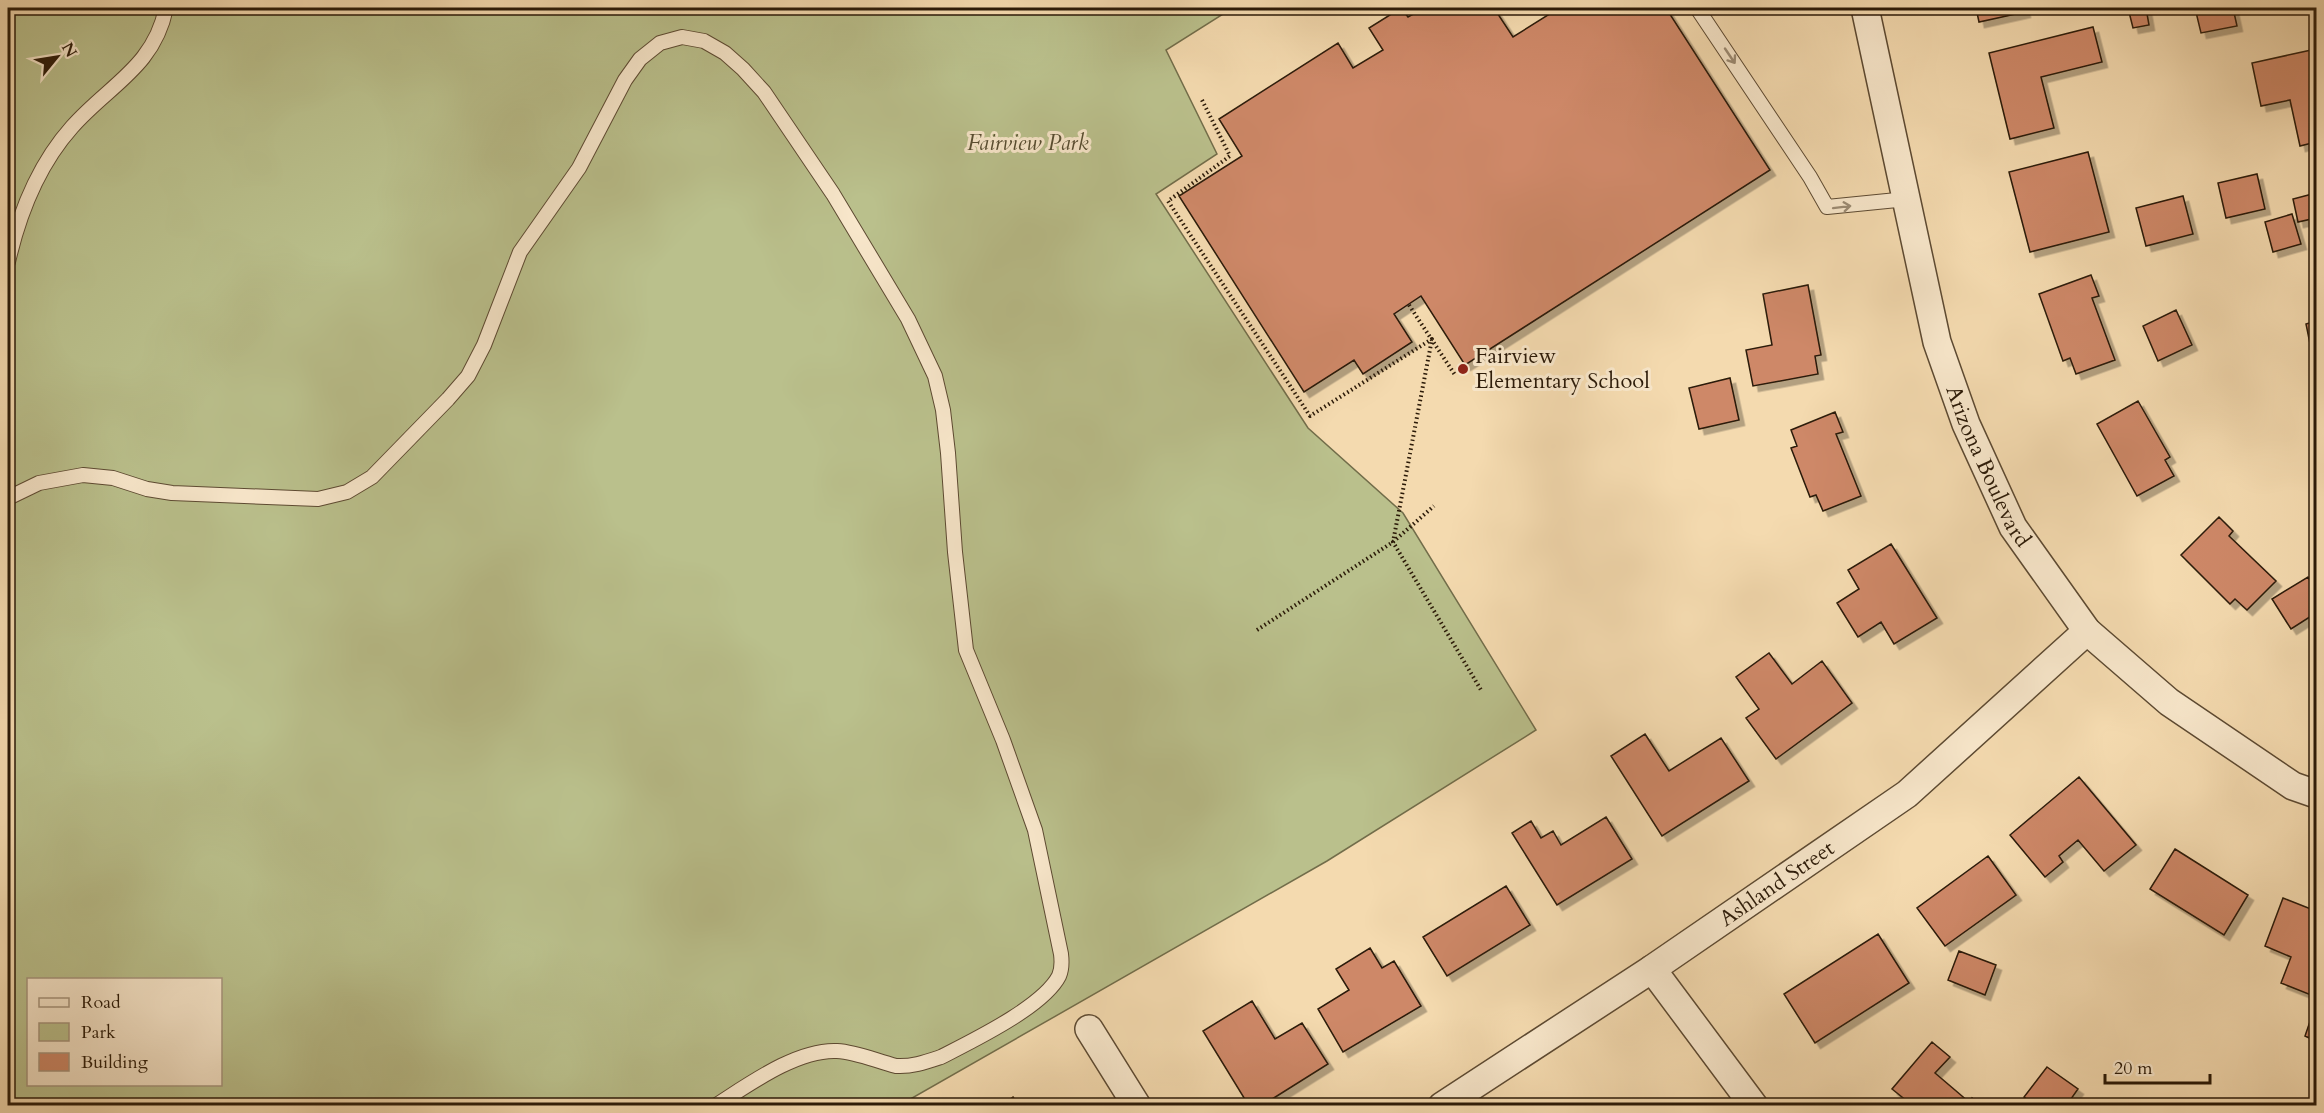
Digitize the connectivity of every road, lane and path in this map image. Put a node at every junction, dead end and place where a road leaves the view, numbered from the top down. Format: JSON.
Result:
{"nodes":[{"id":1,"x":166,"y":8,"type":"edge"},
{"id":2,"x":1697,"y":8,"type":"edge"},
{"id":3,"x":1865,"y":8,"type":"edge"},
{"id":4,"x":1202,"y":100,"type":"dead end"},
{"id":5,"x":1907,"y":198,"type":"junction"},
{"id":6,"x":8,"y":262,"type":"edge"},
{"id":7,"x":1409,"y":305,"type":"dead end"},
{"id":8,"x":1432,"y":339,"type":"junction"},
{"id":9,"x":1455,"y":375,"type":"dead end"},
{"id":10,"x":8,"y":498,"type":"edge"},
{"id":11,"x":1434,"y":506,"type":"dead end"},
{"id":12,"x":1393,"y":542,"type":"junction"},
{"id":13,"x":1257,"y":630,"type":"dead end"},
{"id":14,"x":2087,"y":631,"type":"junction"},
{"id":15,"x":1481,"y":690,"type":"dead end"},
{"id":16,"x":2316,"y":794,"type":"edge"},
{"id":17,"x":1652,"y":969,"type":"junction"},
{"id":18,"x":1089,"y":1029,"type":"dead end"},
{"id":19,"x":715,"y":1106,"type":"edge"},
{"id":20,"x":1137,"y":1106,"type":"edge"},
{"id":21,"x":1442,"y":1106,"type":"edge"},
{"id":22,"x":1754,"y":1106,"type":"edge"}],
"edges":[{"from":1,"to":6,"type":"lane"},
{"from":2,"to":5,"type":"lane","one_way":true},
{"from":3,"to":5,"type":"street","name":"Arizona Boulevard"},
{"from":4,"to":8,"type":"path"},
{"from":5,"to":14,"type":"street","name":"Arizona Boulevard"},
{"from":7,"to":8,"type":"path"},
{"from":8,"to":9,"type":"path"},
{"from":8,"to":12,"type":"path"},
{"from":10,"to":19,"type":"lane"},
{"from":11,"to":12,"type":"path"},
{"from":12,"to":13,"type":"path"},
{"from":12,"to":15,"type":"path"},
{"from":14,"to":16,"type":"street","name":"Arizona Boulevard"},
{"from":14,"to":17,"type":"street","name":"Ashland Street"},
{"from":17,"to":21,"type":"street","name":"Ashland Street"},
{"from":17,"to":22,"type":"street"},
{"from":18,"to":20,"type":"street"}]}
